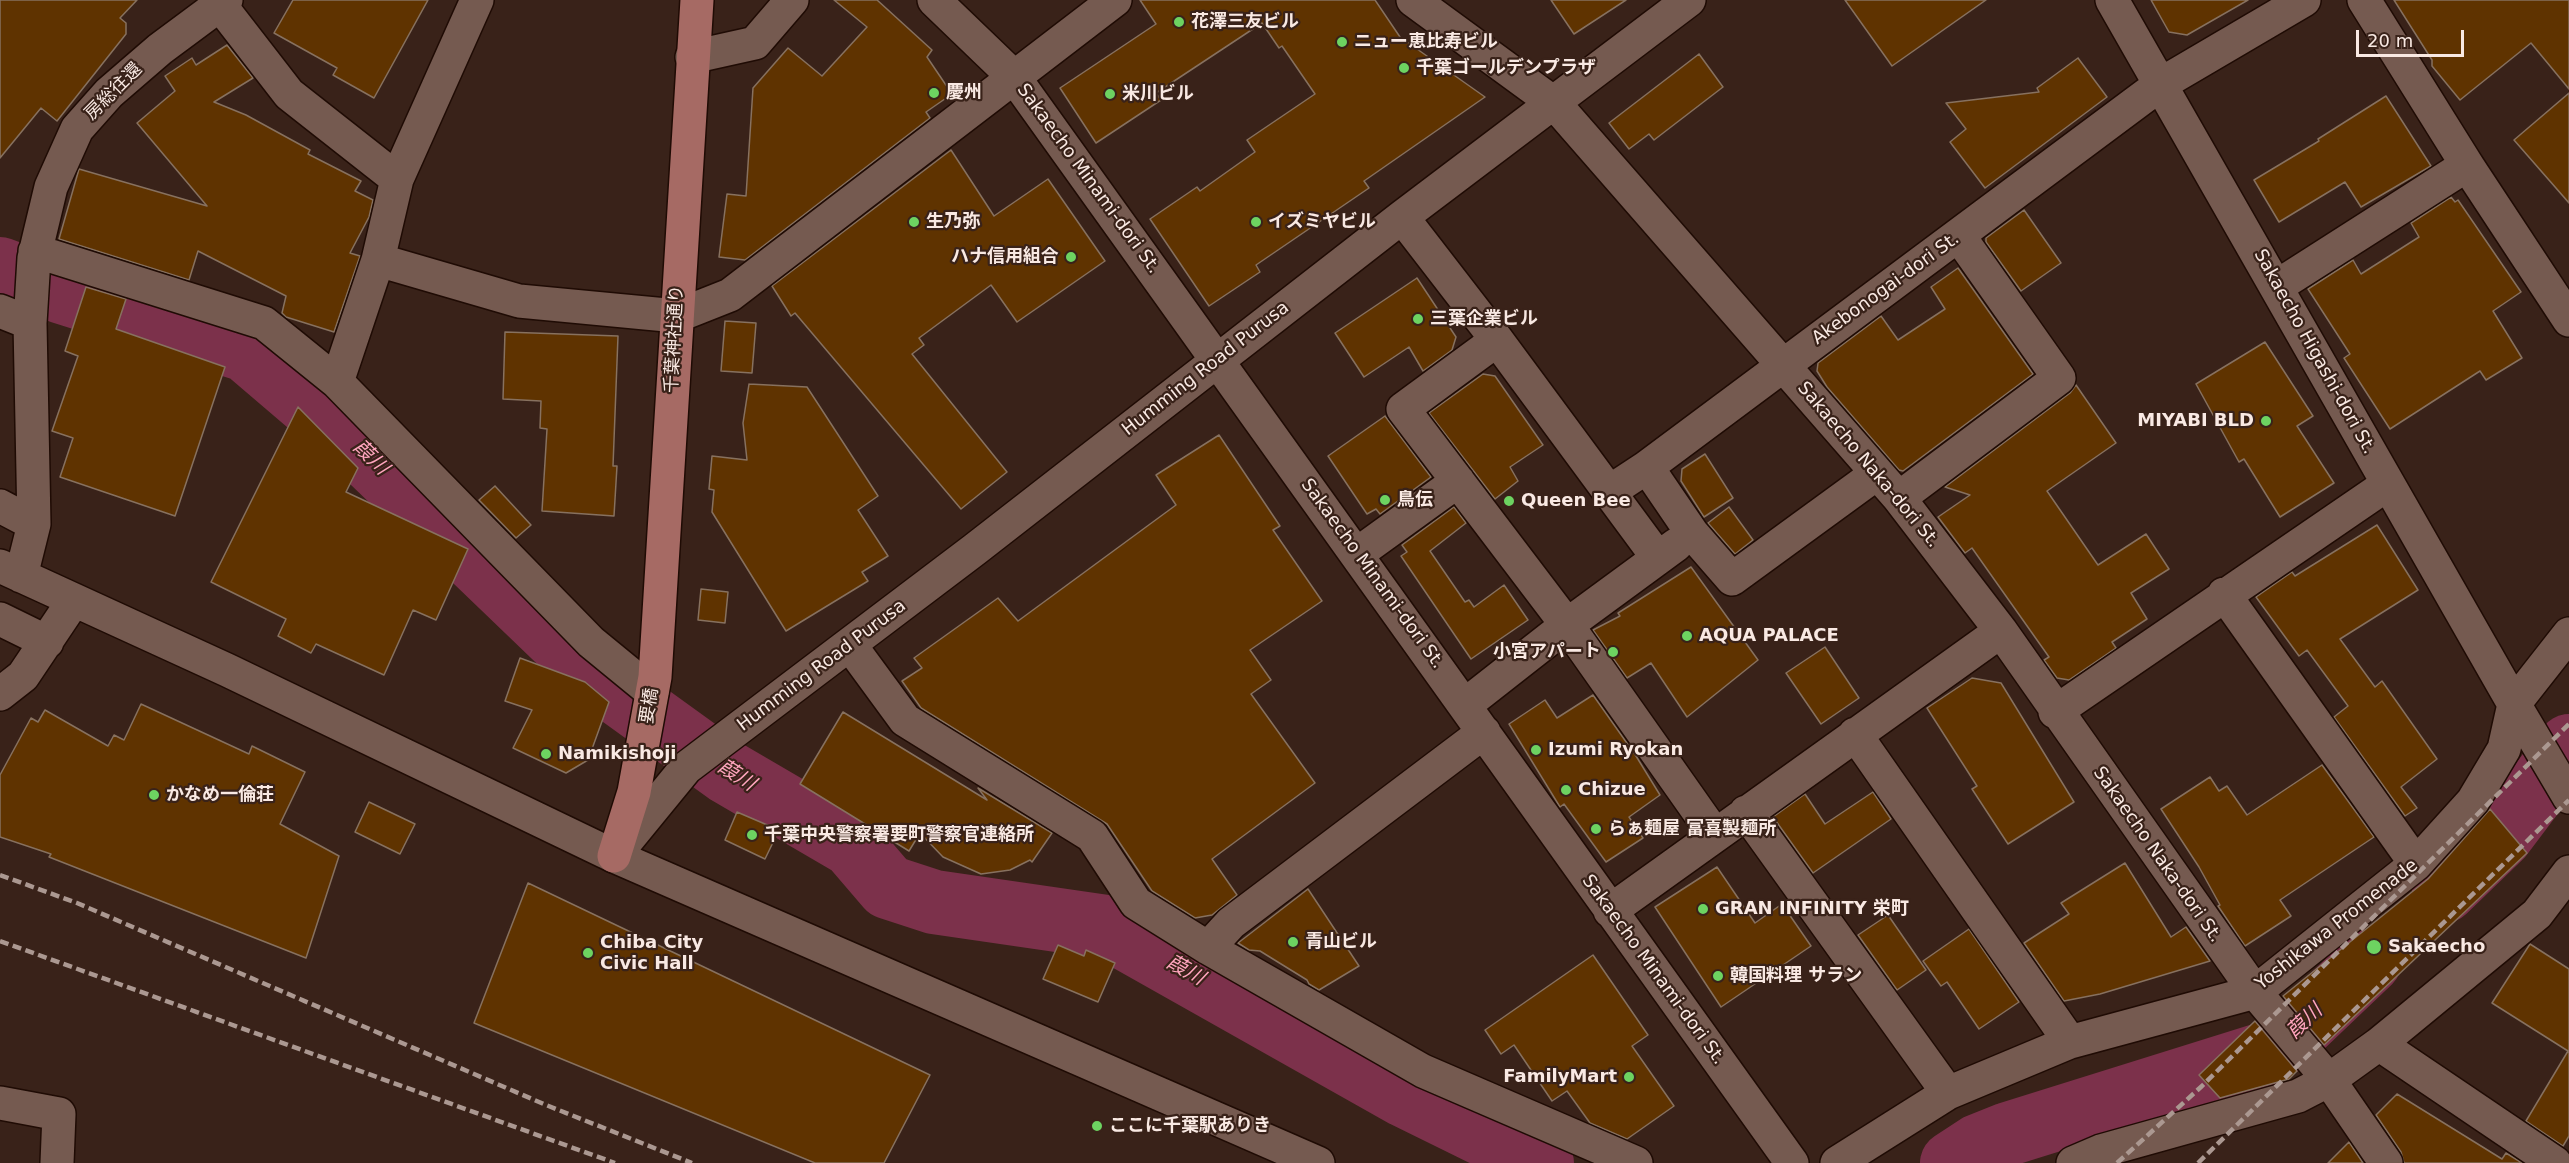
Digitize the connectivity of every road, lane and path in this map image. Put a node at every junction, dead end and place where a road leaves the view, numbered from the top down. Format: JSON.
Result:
{"nodes":[{"id":1,"x":477,"y":0,"type":"edge"},
{"id":2,"x":697,"y":0,"type":"edge"},
{"id":3,"x":792,"y":0,"type":"edge"},
{"id":4,"x":934,"y":0,"type":"edge"},
{"id":5,"x":1115,"y":0,"type":"edge"},
{"id":6,"x":1413,"y":0,"type":"edge"},
{"id":7,"x":1689,"y":0,"type":"edge"},
{"id":8,"x":2112,"y":0,"type":"edge"},
{"id":9,"x":2304,"y":0,"type":"edge"},
{"id":10,"x":2364,"y":0,"type":"edge"},
{"id":11,"x":223,"y":3,"type":"edge"},
{"id":12,"x":692,"y":57,"type":"junction"},
{"id":13,"x":1014,"y":77,"type":"junction"},
{"id":14,"x":2161,"y":84,"type":"junction"},
{"id":15,"x":1555,"y":104,"type":"junction"},
{"id":16,"x":2467,"y":165,"type":"junction"},
{"id":17,"x":397,"y":179,"type":"junction"},
{"id":18,"x":1402,"y":217,"type":"junction"},
{"id":19,"x":1959,"y":236,"type":"junction"},
{"id":20,"x":34,"y":254,"type":"junction"},
{"id":21,"x":378,"y":260,"type":"junction"},
{"id":22,"x":2276,"y":287,"type":"junction"},
{"id":23,"x":20,"y":312,"type":"edge"},
{"id":24,"x":677,"y":316,"type":"junction"},
{"id":25,"x":2569,"y":320,"type":"edge"},
{"id":26,"x":1497,"y":340,"type":"junction"},
{"id":27,"x":1218,"y":359,"type":"junction"},
{"id":28,"x":1784,"y":365,"type":"junction"},
{"id":29,"x":337,"y":382,"type":"junction"},
{"id":30,"x":1647,"y":467,"type":"junction"},
{"id":31,"x":1876,"y":474,"type":"junction"},
{"id":32,"x":1458,"y":481,"type":"junction"},
{"id":33,"x":2388,"y":484,"type":"junction"},
{"id":34,"x":1609,"y":492,"type":"junction"},
{"id":35,"x":1899,"y":498,"type":"junction"},
{"id":36,"x":0,"y":506,"type":"edge"},
{"id":37,"x":34,"y":524,"type":"junction"},
{"id":38,"x":1692,"y":533,"type":"junction"},
{"id":39,"x":1358,"y":554,"type":"junction"},
{"id":40,"x":1658,"y":558,"type":"junction"},
{"id":41,"x":10,"y":571,"type":"edge"},
{"id":42,"x":2224,"y":594,"type":"junction"},
{"id":43,"x":74,"y":600,"type":"junction"},
{"id":44,"x":0,"y":620,"type":"edge"},
{"id":45,"x":1566,"y":625,"type":"junction"},
{"id":46,"x":2001,"y":631,"type":"junction"},
{"id":47,"x":2569,"y":634,"type":"edge"},
{"id":48,"x":47,"y":642,"type":"junction"},
{"id":49,"x":850,"y":645,"type":"junction"},
{"id":50,"x":653,"y":685,"type":"junction"},
{"id":51,"x":0,"y":694,"type":"edge"},
{"id":52,"x":1465,"y":705,"type":"junction"},
{"id":53,"x":2514,"y":705,"type":"junction"},
{"id":54,"x":2055,"y":711,"type":"junction"},
{"id":55,"x":1484,"y":732,"type":"junction"},
{"id":56,"x":1855,"y":734,"type":"junction"},
{"id":57,"x":2569,"y":797,"type":"edge"},
{"id":58,"x":1746,"y":812,"type":"junction"},
{"id":59,"x":1715,"y":835,"type":"junction"},
{"id":60,"x":614,"y":856,"type":"junction"},
{"id":61,"x":2416,"y":864,"type":"junction"},
{"id":62,"x":2569,"y":872,"type":"edge"},
{"id":63,"x":1610,"y":911,"type":"junction"},
{"id":64,"x":1208,"y":948,"type":"junction"},
{"id":65,"x":2264,"y":1003,"type":"junction"},
{"id":66,"x":2070,"y":1042,"type":"junction"},
{"id":67,"x":2379,"y":1044,"type":"junction"},
{"id":68,"x":2329,"y":1080,"type":"junction"},
{"id":69,"x":1948,"y":1093,"type":"junction"},
{"id":70,"x":0,"y":1103,"type":"edge"},
{"id":71,"x":57,"y":1163,"type":"edge"},
{"id":72,"x":1318,"y":1163,"type":"edge"},
{"id":73,"x":1636,"y":1163,"type":"edge"},
{"id":74,"x":1792,"y":1163,"type":"edge"},
{"id":75,"x":1837,"y":1163,"type":"edge"},
{"id":76,"x":2073,"y":1163,"type":"edge"},
{"id":77,"x":2386,"y":1163,"type":"edge"},
{"id":78,"x":2555,"y":1163,"type":"edge"}],
"edges":[{"from":1,"to":17,"type":"street"},
{"from":2,"to":12,"type":"main road","name":"千葉神社通り"},
{"from":3,"to":12,"type":"street"},
{"from":4,"to":13,"type":"street","name":"Sakaecho Minami-dori St."},
{"from":5,"to":13,"type":"street"},
{"from":6,"to":15,"type":"street","name":"Sakaecho Naka-dori St."},
{"from":7,"to":15,"type":"street","name":"Humming Road Purusa"},
{"from":8,"to":14,"type":"street","name":"Sakaecho Higashi-dori St."},
{"from":9,"to":14,"type":"street","name":"Akebonogai-dori St."},
{"from":10,"to":16,"type":"street"},
{"from":11,"to":17,"type":"street"},
{"from":11,"to":20,"type":"street","name":"房総往還"},
{"from":12,"to":24,"type":"main road","name":"千葉神社通り"},
{"from":13,"to":24,"type":"street"},
{"from":13,"to":27,"type":"street","name":"Sakaecho Minami-dori St."},
{"from":14,"to":19,"type":"street","name":"Akebonogai-dori St."},
{"from":14,"to":22,"type":"street","name":"Sakaecho Higashi-dori St."},
{"from":15,"to":18,"type":"street","name":"Humming Road Purusa"},
{"from":15,"to":28,"type":"street","name":"Sakaecho Naka-dori St."},
{"from":16,"to":22,"type":"street"},
{"from":16,"to":25,"type":"street"},
{"from":17,"to":21,"type":"street"},
{"from":18,"to":26,"type":"street"},
{"from":18,"to":27,"type":"street","name":"Humming Road Purusa"},
{"from":19,"to":28,"type":"street","name":"Akebonogai-dori St."},
{"from":19,"to":35,"type":"street"},
{"from":20,"to":23,"type":"street","name":"房総往還"},
{"from":20,"to":29,"type":"street"},
{"from":21,"to":24,"type":"street"},
{"from":21,"to":29,"type":"street"},
{"from":22,"to":33,"type":"street","name":"Sakaecho Higashi-dori St."},
{"from":23,"to":37,"type":"street"},
{"from":24,"to":50,"type":"main road","name":"千葉神社通り"},
{"from":26,"to":32,"type":"street"},
{"from":26,"to":34,"type":"street"},
{"from":27,"to":39,"type":"street","name":"Sakaecho Minami-dori St."},
{"from":27,"to":49,"type":"street","name":"Humming Road Purusa"},
{"from":28,"to":30,"type":"street","name":"Akebonogai-dori St."},
{"from":28,"to":31,"type":"street","name":"Sakaecho Naka-dori St."},
{"from":29,"to":50,"type":"street"},
{"from":30,"to":34,"type":"street","name":"Akebonogai-dori St."},
{"from":30,"to":38,"type":"street"},
{"from":31,"to":35,"type":"street","name":"Sakaecho Naka-dori St."},
{"from":31,"to":38,"type":"street"},
{"from":32,"to":39,"type":"street"},
{"from":32,"to":45,"type":"street"},
{"from":33,"to":42,"type":"street"},
{"from":33,"to":53,"type":"street","name":"Sakaecho Higashi-dori St."},
{"from":34,"to":40,"type":"street"},
{"from":35,"to":46,"type":"street","name":"Sakaecho Naka-dori St."},
{"from":36,"to":37,"type":"street"},
{"from":37,"to":41,"type":"street"},
{"from":38,"to":40,"type":"street"},
{"from":39,"to":52,"type":"street","name":"Sakaecho Minami-dori St."},
{"from":40,"to":45,"type":"street"},
{"from":41,"to":43,"type":"street"},
{"from":42,"to":54,"type":"street"},
{"from":42,"to":61,"type":"street"},
{"from":43,"to":48,"type":"street"},
{"from":43,"to":60,"type":"street"},
{"from":44,"to":48,"type":"street"},
{"from":45,"to":52,"type":"street"},
{"from":45,"to":59,"type":"street"},
{"from":46,"to":54,"type":"street","name":"Sakaecho Naka-dori St."},
{"from":46,"to":56,"type":"street"},
{"from":47,"to":53,"type":"street","name":"Yoshikawa Promenade"},
{"from":48,"to":51,"type":"street"},
{"from":49,"to":60,"type":"street","name":"Humming Road Purusa"},
{"from":49,"to":64,"type":"street"},
{"from":50,"to":60,"type":"main road","name":"要橋"},
{"from":52,"to":55,"type":"street","name":"Sakaecho Minami-dori St."},
{"from":53,"to":57,"type":"street","name":"Sakaecho Higashi-dori St."},
{"from":53,"to":61,"type":"street","name":"Yoshikawa Promenade"},
{"from":54,"to":65,"type":"street","name":"Sakaecho Naka-dori St."},
{"from":55,"to":63,"type":"street","name":"Sakaecho Minami-dori St."},
{"from":55,"to":64,"type":"street"},
{"from":56,"to":58,"type":"street"},
{"from":56,"to":66,"type":"street"},
{"from":58,"to":59,"type":"street"},
{"from":58,"to":69,"type":"street"},
{"from":59,"to":63,"type":"street"},
{"from":60,"to":72,"type":"street"},
{"from":61,"to":65,"type":"street","name":"Yoshikawa Promenade"},
{"from":62,"to":67,"type":"street"},
{"from":63,"to":74,"type":"street","name":"Sakaecho Minami-dori St."},
{"from":64,"to":73,"type":"street"},
{"from":65,"to":66,"type":"street","name":"Yoshikawa Promenade"},
{"from":65,"to":68,"type":"street","name":"Sakaecho Naka-dori St."},
{"from":66,"to":69,"type":"street","name":"Yoshikawa Promenade"},
{"from":67,"to":68,"type":"street"},
{"from":67,"to":78,"type":"street"},
{"from":68,"to":76,"type":"street"},
{"from":68,"to":77,"type":"street","name":"Sakaecho Naka-dori St."},
{"from":69,"to":75,"type":"street","name":"Yoshikawa Promenade"},
{"from":70,"to":71,"type":"street"}]}
